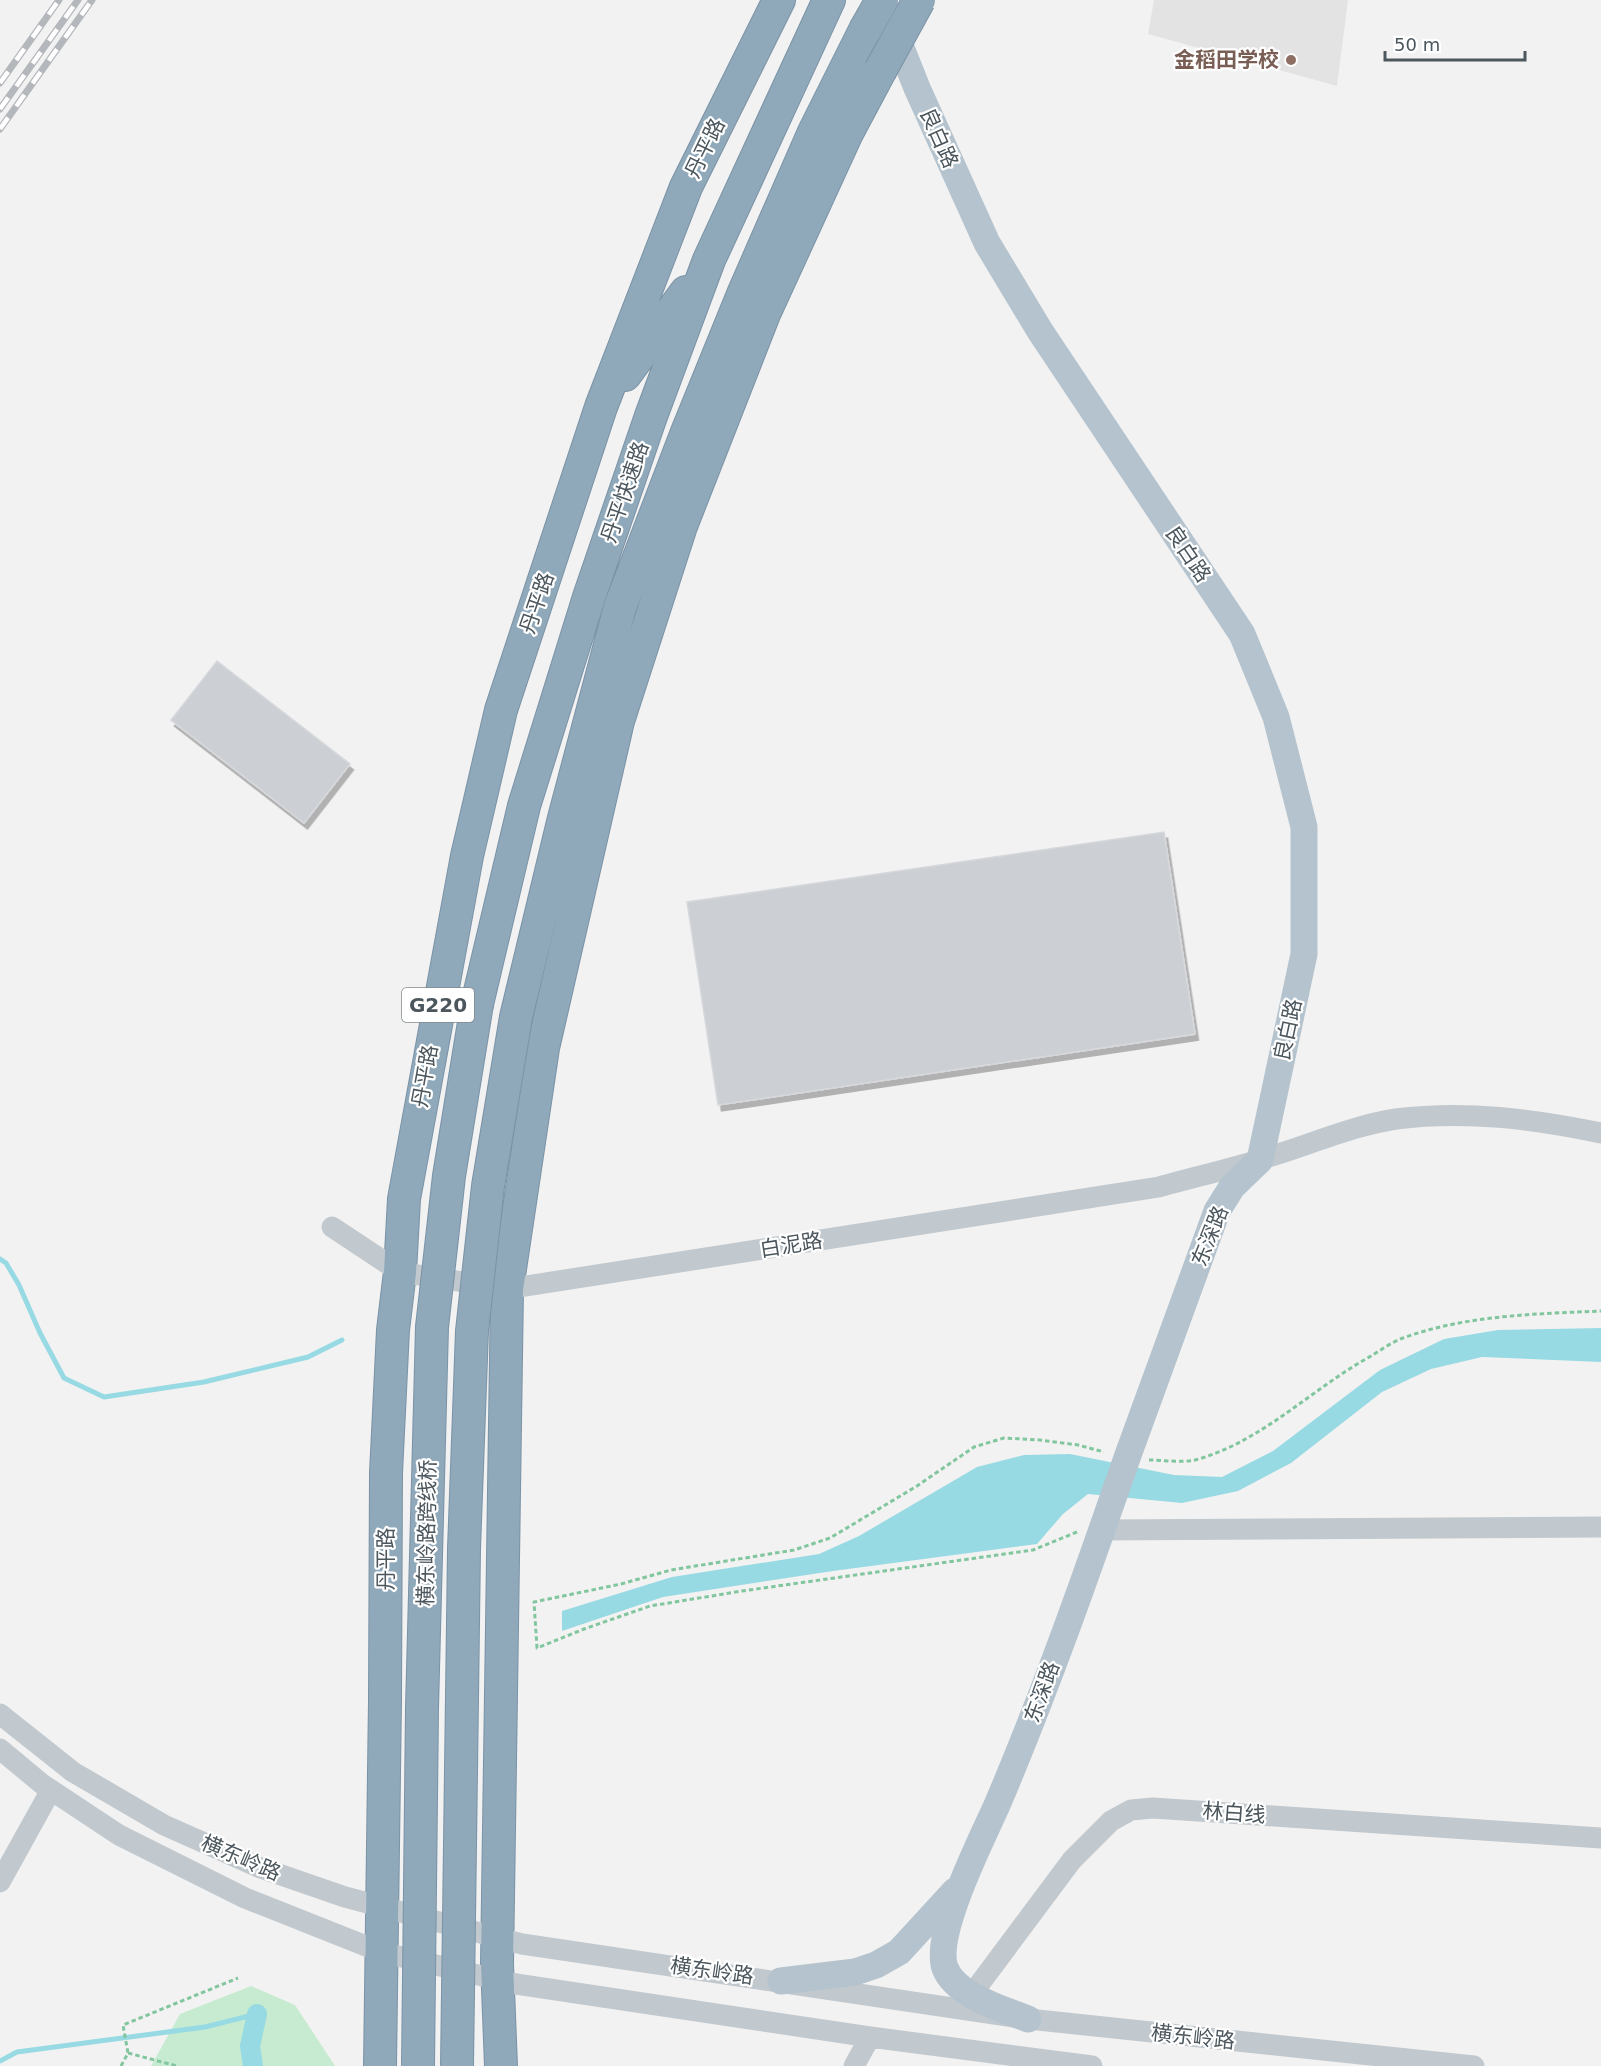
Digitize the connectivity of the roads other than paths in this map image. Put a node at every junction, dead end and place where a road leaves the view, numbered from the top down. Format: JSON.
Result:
{"nodes":[{"id":1,"x":779,"y":0,"type":"edge"},
{"id":2,"x":829,"y":0,"type":"edge"},
{"id":3,"x":882,"y":0,"type":"edge"},
{"id":4,"x":919,"y":0,"type":"edge"},
{"id":5,"x":710,"y":260,"type":"junction"},
{"id":6,"x":744,"y":292,"type":"junction"},
{"id":7,"x":601,"y":408,"type":"junction"},
{"id":8,"x":718,"y":431,"type":"junction"},
{"id":9,"x":477,"y":1004,"type":"joint"},
{"id":10,"x":516,"y":1017,"type":"joint"},
{"id":11,"x":1601,"y":1133,"type":"edge"},
{"id":12,"x":1260,"y":1160,"type":"junction"},
{"id":13,"x":332,"y":1227,"type":"dead end"},
{"id":14,"x":400,"y":1272,"type":"junction"},
{"id":15,"x":507,"y":1289,"type":"junction"},
{"id":16,"x":1601,"y":1527,"type":"edge"},
{"id":17,"x":1102,"y":1530,"type":"junction"},
{"id":18,"x":0,"y":1714,"type":"edge"},
{"id":19,"x":0,"y":1749,"type":"edge"},
{"id":20,"x":51,"y":1790,"type":"junction"},
{"id":21,"x":1601,"y":1838,"type":"edge"},
{"id":22,"x":965,"y":1879,"type":"junction"},
{"id":23,"x":0,"y":1882,"type":"edge"},
{"id":24,"x":381,"y":1907,"type":"junction"},
{"id":25,"x":497,"y":1938,"type":"junction"},
{"id":26,"x":381,"y":1953,"type":"junction"},
{"id":27,"x":498,"y":1979,"type":"junction"},
{"id":28,"x":781,"y":1981,"type":"junction"},
{"id":29,"x":965,"y":2001,"type":"junction"},
{"id":30,"x":1028,"y":2019,"type":"joint"},
{"id":31,"x":870,"y":2037,"type":"junction"},
{"id":32,"x":380,"y":2066,"type":"edge"},
{"id":33,"x":418,"y":2066,"type":"edge"},
{"id":34,"x":457,"y":2066,"type":"edge"},
{"id":35,"x":501,"y":2066,"type":"edge"},
{"id":36,"x":854,"y":2066,"type":"edge"},
{"id":37,"x":1092,"y":2066,"type":"edge"},
{"id":38,"x":1474,"y":2066,"type":"edge"}],
"edges":[{"from":1,"to":7,"type":"highway","name":"丹平路","number":"G220"},
{"from":2,"to":5,"type":"highway","name":"丹平快速路"},
{"from":3,"to":6,"type":"highway","name":"丹平快速路","bridge":true},
{"from":3,"to":12,"type":"main road","name":"良白路"},
{"from":4,"to":8,"type":"highway","bridge":true},
{"from":5,"to":7,"type":"highway"},
{"from":5,"to":9,"type":"highway","name":"丹平快速路"},
{"from":6,"to":8,"type":"highway"},
{"from":6,"to":10,"type":"highway","name":"丹平快速路"},
{"from":7,"to":14,"type":"highway","name":"丹平路","number":"G220"},
{"from":8,"to":15,"type":"highway"},
{"from":9,"to":33,"type":"highway","name":"横东岭路跨线桥","bridge":true},
{"from":10,"to":34,"type":"highway","name":"横东岭路跨线桥","bridge":true},
{"from":11,"to":12,"type":"street","name":"白泥路"},
{"from":12,"to":15,"type":"street","name":"白泥路"},
{"from":12,"to":17,"type":"main road","name":"东深路"},
{"from":13,"to":14,"type":"street","name":"白泥路"},
{"from":14,"to":15,"type":"street","name":"白泥路"},
{"from":14,"to":24,"type":"highway","name":"丹平路","number":"G220"},
{"from":15,"to":25,"type":"highway"},
{"from":16,"to":17,"type":"street"},
{"from":17,"to":22,"type":"main road","name":"东深路"},
{"from":18,"to":24,"type":"street","name":"横东岭路"},
{"from":19,"to":20,"type":"street","name":"横东岭路"},
{"from":20,"to":23,"type":"street"},
{"from":20,"to":26,"type":"street","name":"横东岭路"},
{"from":21,"to":29,"type":"street","name":"林白线"},
{"from":22,"to":28,"type":"main road","name":"东深路"},
{"from":22,"to":29,"type":"main road","name":"东深路"},
{"from":24,"to":25,"type":"street","name":"横东岭路"},
{"from":24,"to":26,"type":"highway","name":"丹平路","number":"G220"},
{"from":25,"to":27,"type":"highway"},
{"from":25,"to":28,"type":"street","name":"横东岭路"},
{"from":26,"to":27,"type":"street","name":"横东岭路"},
{"from":26,"to":32,"type":"highway","name":"丹平路","number":"G220"},
{"from":27,"to":31,"type":"street","name":"横东岭路"},
{"from":27,"to":35,"type":"highway"},
{"from":28,"to":29,"type":"street","name":"横东岭路"},
{"from":29,"to":30,"type":"main road","name":"东深路"},
{"from":30,"to":38,"type":"street","name":"横东岭路"},
{"from":31,"to":36,"type":"street"},
{"from":31,"to":37,"type":"street","name":"横东岭路"}]}
